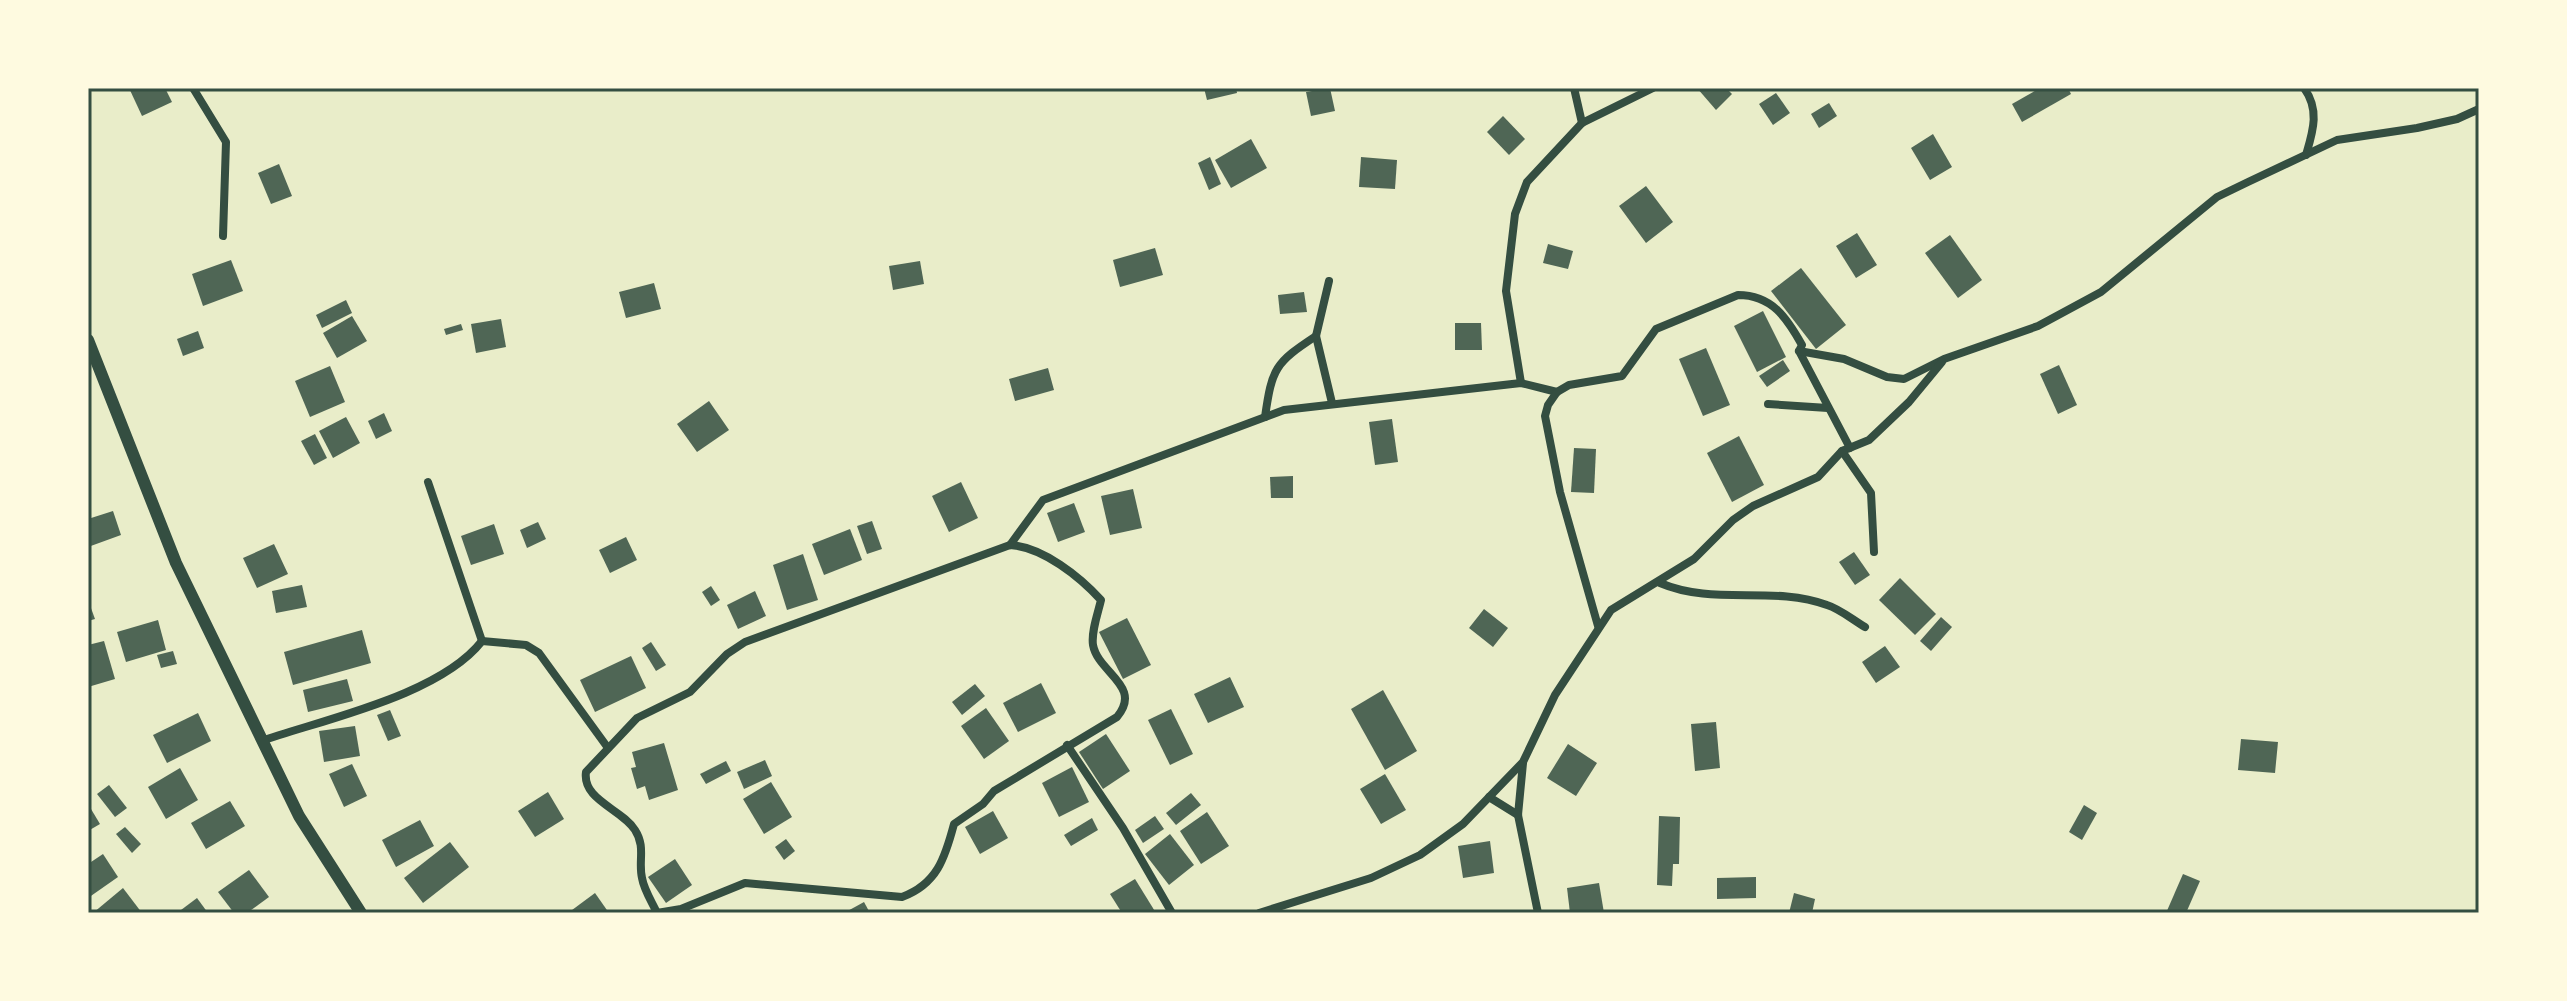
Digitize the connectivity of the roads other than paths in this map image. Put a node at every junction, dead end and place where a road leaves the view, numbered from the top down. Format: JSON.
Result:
{"nodes":[{"id":1,"x":193,"y":88,"type":"edge"},
{"id":2,"x":1574,"y":88,"type":"edge"},
{"id":3,"x":1653,"y":88,"type":"edge"},
{"id":4,"x":2304,"y":88,"type":"edge"},
{"id":5,"x":2479,"y":109,"type":"edge"},
{"id":6,"x":1582,"y":123,"type":"junction"},
{"id":7,"x":2306,"y":155,"type":"junction"},
{"id":8,"x":223,"y":236,"type":"dead end"},
{"id":9,"x":1329,"y":281,"type":"dead end"},
{"id":10,"x":1316,"y":336,"type":"junction"},
{"id":11,"x":88,"y":340,"type":"edge"},
{"id":12,"x":1799,"y":351,"type":"junction"},
{"id":13,"x":1944,"y":359,"type":"junction"},
{"id":14,"x":1521,"y":383,"type":"junction"},
{"id":15,"x":1557,"y":392,"type":"junction"},
{"id":16,"x":1332,"y":403,"type":"junction"},
{"id":17,"x":1768,"y":404,"type":"dead end"},
{"id":18,"x":1828,"y":408,"type":"junction"},
{"id":19,"x":1265,"y":417,"type":"junction"},
{"id":20,"x":1846,"y":450,"type":"junction"},
{"id":21,"x":428,"y":482,"type":"dead end"},
{"id":22,"x":1010,"y":545,"type":"junction"},
{"id":23,"x":1874,"y":552,"type":"dead end"},
{"id":24,"x":1660,"y":583,"type":"junction"},
{"id":25,"x":1598,"y":626,"type":"junction"},
{"id":26,"x":1865,"y":627,"type":"dead end"},
{"id":27,"x":482,"y":641,"type":"junction"},
{"id":28,"x":261,"y":741,"type":"junction"},
{"id":29,"x":1067,"y":745,"type":"junction"},
{"id":30,"x":608,"y":748,"type":"junction"},
{"id":31,"x":1523,"y":762,"type":"junction"},
{"id":32,"x":1489,"y":797,"type":"junction"},
{"id":33,"x":1518,"y":815,"type":"junction"},
{"id":34,"x":361,"y":913,"type":"edge"},
{"id":35,"x":657,"y":913,"type":"edge"},
{"id":36,"x":1172,"y":913,"type":"edge"},
{"id":37,"x":1259,"y":913,"type":"edge"},
{"id":38,"x":1538,"y":913,"type":"edge"}],
"edges":[{"from":1,"to":8,"type":"street"},
{"from":2,"to":6,"type":"street"},
{"from":3,"to":6,"type":"street"},
{"from":4,"to":7,"type":"street"},
{"from":5,"to":7,"type":"street"},
{"from":6,"to":14,"type":"street"},
{"from":7,"to":13,"type":"street"},
{"from":9,"to":10,"type":"street"},
{"from":10,"to":16,"type":"street"},
{"from":10,"to":19,"type":"street"},
{"from":11,"to":28,"type":"street"},
{"from":12,"to":13,"type":"street"},
{"from":12,"to":15,"type":"street"},
{"from":12,"to":18,"type":"street"},
{"from":13,"to":20,"type":"street"},
{"from":14,"to":15,"type":"street"},
{"from":14,"to":16,"type":"street"},
{"from":15,"to":25,"type":"street"},
{"from":16,"to":19,"type":"street"},
{"from":17,"to":18,"type":"street"},
{"from":18,"to":20,"type":"street"},
{"from":19,"to":22,"type":"street"},
{"from":20,"to":23,"type":"street"},
{"from":20,"to":24,"type":"street"},
{"from":21,"to":27,"type":"street"},
{"from":22,"to":29,"type":"street"},
{"from":22,"to":30,"type":"street"},
{"from":24,"to":25,"type":"street"},
{"from":24,"to":26,"type":"street"},
{"from":25,"to":31,"type":"street"},
{"from":27,"to":28,"type":"street"},
{"from":27,"to":30,"type":"street"},
{"from":28,"to":34,"type":"street"},
{"from":29,"to":35,"type":"street"},
{"from":29,"to":36,"type":"street"},
{"from":30,"to":35,"type":"street"},
{"from":31,"to":32,"type":"street"},
{"from":31,"to":33,"type":"street"},
{"from":32,"to":33,"type":"street"},
{"from":32,"to":37,"type":"street"},
{"from":33,"to":38,"type":"street"}]}
